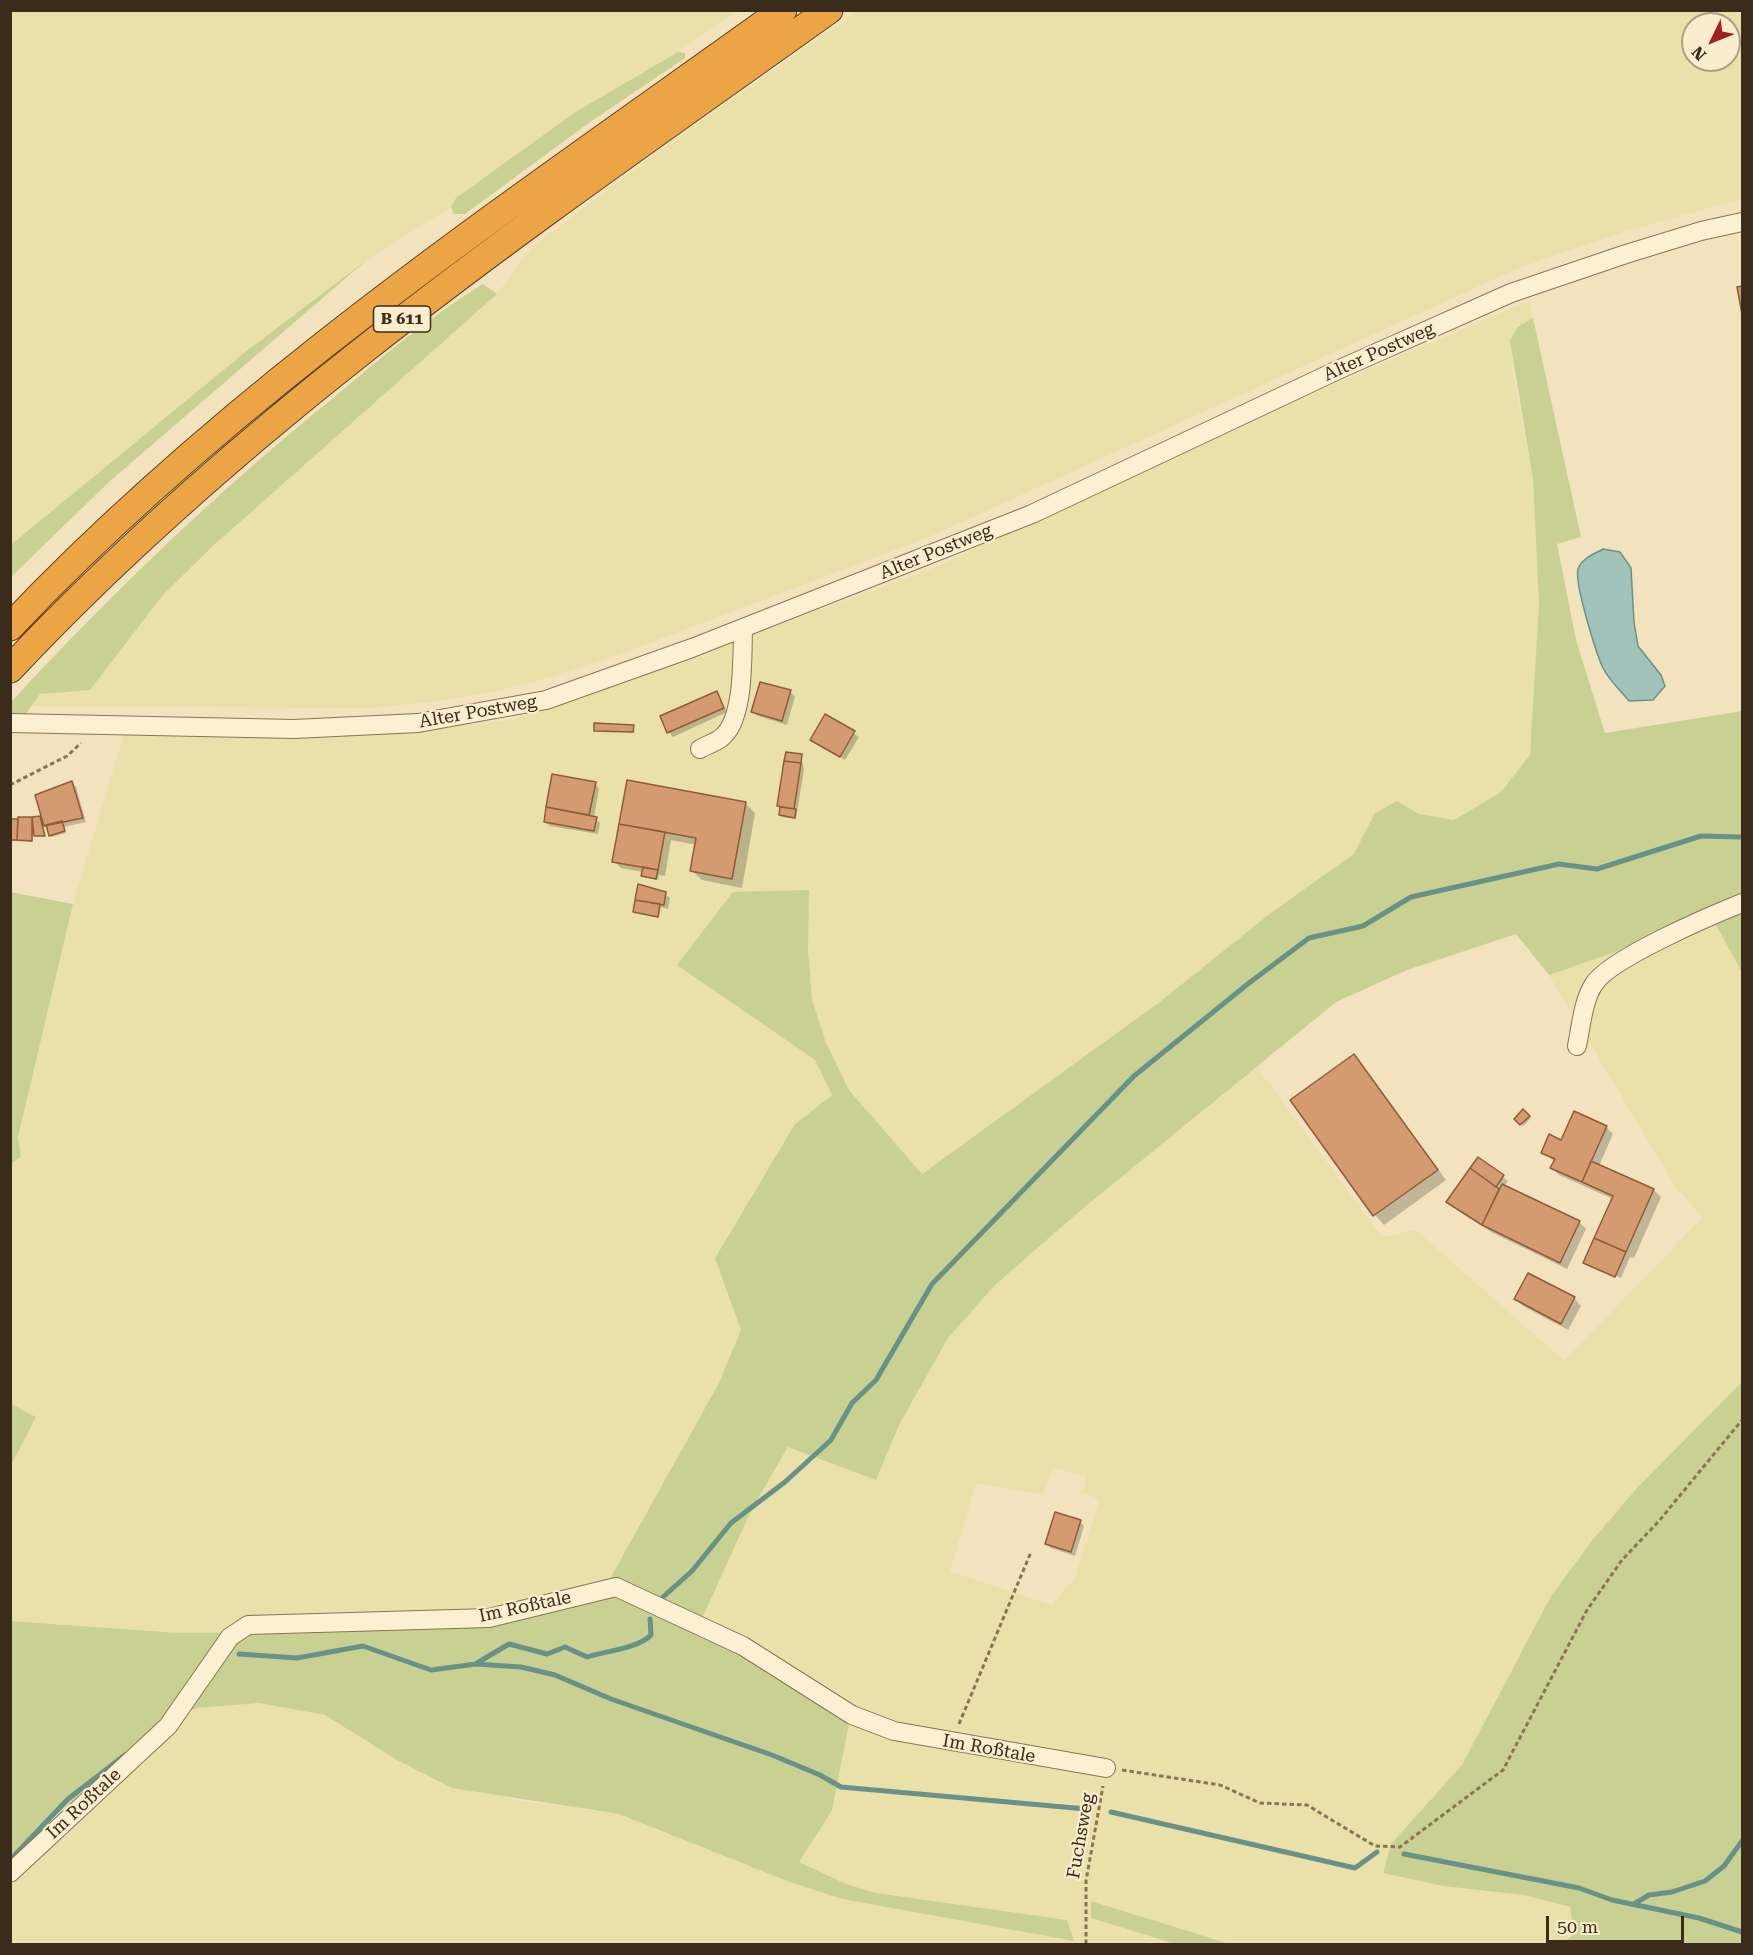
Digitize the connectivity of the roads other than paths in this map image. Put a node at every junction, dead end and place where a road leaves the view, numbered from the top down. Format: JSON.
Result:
{"nodes":[{"id":1,"x":783,"y":10,"type":"edge"},
{"id":2,"x":829,"y":10,"type":"edge"},
{"id":3,"x":1743,"y":222,"type":"edge"},
{"id":4,"x":10,"y":627,"type":"edge"},
{"id":5,"x":743,"y":628,"type":"junction"},
{"id":6,"x":10,"y":669,"type":"edge"},
{"id":7,"x":10,"y":723,"type":"edge"},
{"id":8,"x":700,"y":749,"type":"dead end"},
{"id":9,"x":1743,"y":903,"type":"edge"},
{"id":10,"x":1577,"y":1046,"type":"dead end"},
{"id":11,"x":1106,"y":1768,"type":"road end"},
{"id":12,"x":10,"y":1873,"type":"edge"}],
"edges":[{"from":1,"to":4,"type":"highway","number":"B 611"},
{"from":2,"to":6,"type":"highway","number":"B 611"},
{"from":3,"to":5,"type":"street","name":"Alter Postweg"},
{"from":5,"to":7,"type":"street","name":"Alter Postweg"},
{"from":5,"to":8,"type":"street"},
{"from":9,"to":10,"type":"street"},
{"from":11,"to":12,"type":"street","name":"Im Roßtale"}]}
